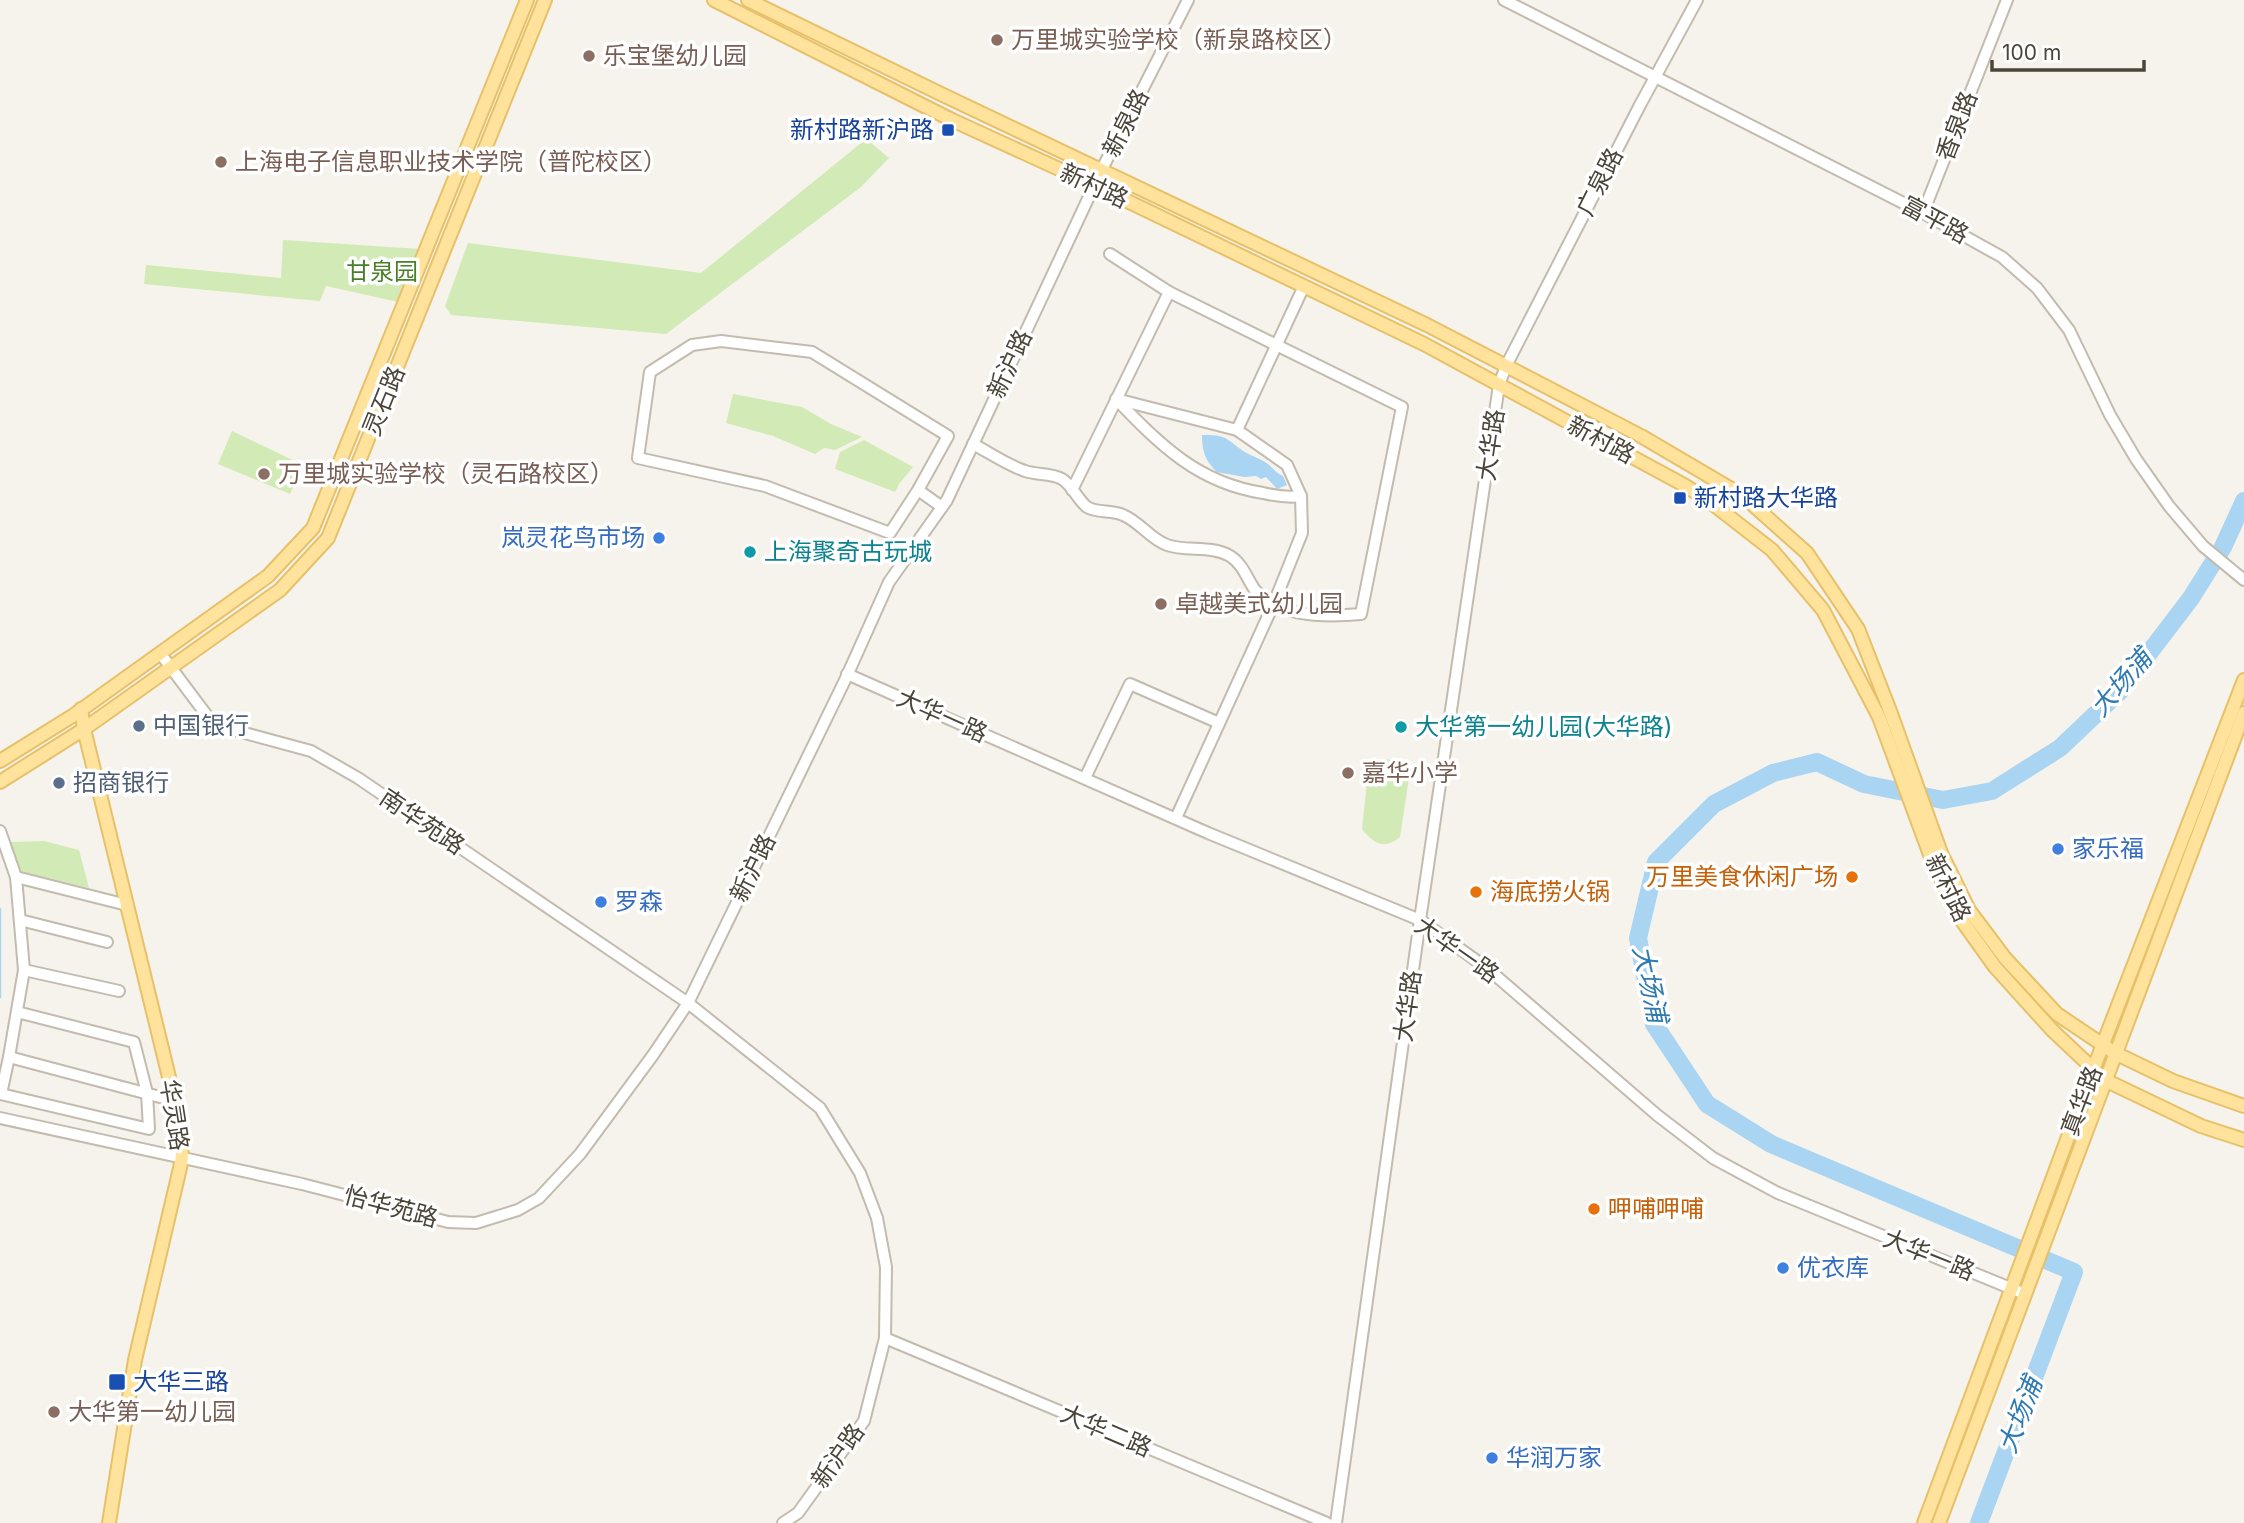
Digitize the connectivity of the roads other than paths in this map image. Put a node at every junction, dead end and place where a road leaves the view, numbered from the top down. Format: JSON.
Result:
{"nodes":[{"id":1,"x":527,"y":0,"type":"edge"},
{"id":2,"x":545,"y":0,"type":"edge"},
{"id":3,"x":714,"y":0,"type":"edge"},
{"id":4,"x":748,"y":0,"type":"edge"},
{"id":5,"x":1188,"y":0,"type":"edge"},
{"id":6,"x":1504,"y":0,"type":"edge"},
{"id":7,"x":1697,"y":0,"type":"edge"},
{"id":8,"x":2007,"y":0,"type":"edge"},
{"id":9,"x":767,"y":4,"type":"edge"},
{"id":10,"x":762,"y":23,"type":"junction"},
{"id":11,"x":1655,"y":78,"type":"junction"},
{"id":12,"x":1101,"y":171,"type":"junction"},
{"id":13,"x":1094,"y":185,"type":"junction"},
{"id":14,"x":1923,"y":213,"type":"junction"},
{"id":15,"x":1110,"y":254,"type":"dead end"},
{"id":16,"x":1304,"y":286,"type":"junction"},
{"id":17,"x":1169,"y":292,"type":"junction"},
{"id":18,"x":1277,"y":345,"type":"junction"},
{"id":19,"x":1506,"y":366,"type":"junction"},
{"id":20,"x":1499,"y":385,"type":"junction"},
{"id":21,"x":1116,"y":399,"type":"junction"},
{"id":22,"x":1237,"y":430,"type":"junction"},
{"id":23,"x":973,"y":444,"type":"junction"},
{"id":24,"x":918,"y":490,"type":"junction"},
{"id":25,"x":1072,"y":490,"type":"junction"},
{"id":26,"x":1300,"y":496,"type":"junction"},
{"id":27,"x":942,"y":507,"type":"junction"},
{"id":28,"x":2244,"y":580,"type":"edge"},
{"id":29,"x":1274,"y":603,"type":"junction"},
{"id":30,"x":160,"y":653,"type":"junction"},
{"id":31,"x":172,"y":667,"type":"junction"},
{"id":32,"x":847,"y":674,"type":"junction"},
{"id":33,"x":2244,"y":680,"type":"edge"},
{"id":34,"x":81,"y":709,"type":"junction"},
{"id":35,"x":2244,"y":713,"type":"edge"},
{"id":36,"x":1219,"y":723,"type":"junction"},
{"id":37,"x":84,"y":729,"type":"junction"},
{"id":38,"x":1900,"y":756,"type":"junction"},
{"id":39,"x":0,"y":761,"type":"edge"},
{"id":40,"x":1085,"y":778,"type":"junction"},
{"id":41,"x":0,"y":782,"type":"edge"},
{"id":42,"x":1176,"y":818,"type":"junction"},
{"id":43,"x":1926,"y":827,"type":"junction"},
{"id":44,"x":0,"y":831,"type":"edge"},
{"id":45,"x":16,"y":877,"type":"junction"},
{"id":46,"x":127,"y":905,"type":"junction"},
{"id":47,"x":20,"y":920,"type":"junction"},
{"id":48,"x":1420,"y":920,"type":"junction"},
{"id":49,"x":107,"y":942,"type":"dead end"},
{"id":50,"x":24,"y":970,"type":"junction"},
{"id":51,"x":119,"y":991,"type":"dead end"},
{"id":52,"x":688,"y":1003,"type":"junction"},
{"id":53,"x":17,"y":1012,"type":"junction"},
{"id":54,"x":2109,"y":1049,"type":"junction"},
{"id":55,"x":9,"y":1057,"type":"junction"},
{"id":56,"x":2093,"y":1070,"type":"junction"},
{"id":57,"x":2105,"y":1080,"type":"junction"},
{"id":58,"x":147,"y":1093,"type":"junction"},
{"id":59,"x":175,"y":1101,"type":"junction"},
{"id":60,"x":2244,"y":1106,"type":"edge"},
{"id":61,"x":0,"y":1118,"type":"edge"},
{"id":62,"x":2244,"y":1140,"type":"edge"},
{"id":63,"x":182,"y":1157,"type":"junction"},
{"id":64,"x":2012,"y":1288,"type":"junction"},
{"id":65,"x":2025,"y":1293,"type":"junction"},
{"id":66,"x":885,"y":1338,"type":"junction"},
{"id":67,"x":108,"y":1523,"type":"edge"},
{"id":68,"x":783,"y":1523,"type":"edge"},
{"id":69,"x":1327,"y":1523,"type":"edge"},
{"id":70,"x":1336,"y":1523,"type":"edge"},
{"id":71,"x":1924,"y":1523,"type":"edge"},
{"id":72,"x":1939,"y":1523,"type":"edge"}],
"edges":[{"from":1,"to":30,"type":"main road","name":"灵石路"},
{"from":2,"to":31,"type":"main road","name":"灵石路"},
{"from":3,"to":10,"type":"main road","name":"新村路"},
{"from":4,"to":9,"type":"main road","name":"新村路"},
{"from":5,"to":12,"type":"street","name":"新泉路"},
{"from":6,"to":11,"type":"street","name":"富平路"},
{"from":7,"to":11,"type":"street","name":"广泉路"},
{"from":8,"to":14,"type":"street","name":"香泉路"},
{"from":9,"to":10,"type":"street"},
{"from":9,"to":12,"type":"main road","name":"新村路"},
{"from":10,"to":13,"type":"main road","name":"新村路"},
{"from":11,"to":14,"type":"street","name":"富平路"},
{"from":11,"to":19,"type":"street","name":"广泉路"},
{"from":12,"to":13,"type":"street","name":"新沪路"},
{"from":12,"to":19,"type":"main road","name":"新村路"},
{"from":13,"to":16,"type":"main road","name":"新村路"},
{"from":13,"to":23,"type":"street","name":"新沪路"},
{"from":14,"to":28,"type":"street","name":"富平路"},
{"from":15,"to":17,"type":"street"},
{"from":16,"to":18,"type":"street"},
{"from":16,"to":20,"type":"main road","name":"新村路"},
{"from":17,"to":18,"type":"street"},
{"from":17,"to":21,"type":"street"},
{"from":18,"to":22,"type":"street"},
{"from":18,"to":29,"type":"street"},
{"from":19,"to":20,"type":"street","name":"大华路"},
{"from":19,"to":38,"type":"main road","name":"新村路"},
{"from":20,"to":38,"type":"main road","name":"新村路"},
{"from":20,"to":48,"type":"street","name":"大华路"},
{"from":21,"to":22,"type":"street"},
{"from":21,"to":25,"type":"street"},
{"from":21,"to":26,"type":"street"},
{"from":22,"to":26,"type":"street"},
{"from":23,"to":25,"type":"street"},
{"from":23,"to":27,"type":"street","name":"新沪路"},
{"from":24,"to":24,"type":"street"},
{"from":24,"to":27,"type":"street"},
{"from":25,"to":29,"type":"street"},
{"from":26,"to":29,"type":"street"},
{"from":27,"to":32,"type":"street","name":"新沪路"},
{"from":29,"to":36,"type":"street"},
{"from":30,"to":31,"type":"street","name":"南华苑路"},
{"from":30,"to":34,"type":"main road","name":"灵石路"},
{"from":31,"to":37,"type":"main road","name":"灵石路"},
{"from":31,"to":52,"type":"street","name":"南华苑路"},
{"from":32,"to":40,"type":"street","name":"大华一路"},
{"from":32,"to":52,"type":"street","name":"新沪路"},
{"from":33,"to":54,"type":"main road","name":"真华路"},
{"from":34,"to":37,"type":"main road","name":"华灵路"},
{"from":34,"to":39,"type":"main road","name":"灵石路"},
{"from":35,"to":54,"type":"main road","name":"真华路"},
{"from":36,"to":40,"type":"street"},
{"from":36,"to":42,"type":"street"},
{"from":37,"to":41,"type":"main road","name":"灵石路"},
{"from":37,"to":46,"type":"main road","name":"华灵路"},
{"from":38,"to":43,"type":"main road","name":"新村路"},
{"from":40,"to":42,"type":"street","name":"大华一路"},
{"from":42,"to":48,"type":"street","name":"大华一路"},
{"from":43,"to":54,"type":"main road","name":"新村路"},
{"from":43,"to":56,"type":"main road","name":"新村路"},
{"from":44,"to":45,"type":"street"},
{"from":45,"to":46,"type":"street"},
{"from":45,"to":47,"type":"street"},
{"from":46,"to":59,"type":"main road","name":"华灵路"},
{"from":47,"to":49,"type":"street"},
{"from":47,"to":50,"type":"street"},
{"from":48,"to":64,"type":"street","name":"大华一路"},
{"from":48,"to":70,"type":"street","name":"大华路"},
{"from":50,"to":51,"type":"street"},
{"from":50,"to":53,"type":"street"},
{"from":52,"to":63,"type":"street","name":"怡华苑路"},
{"from":52,"to":66,"type":"street","name":"新沪路"},
{"from":53,"to":55,"type":"street"},
{"from":53,"to":58,"type":"street"},
{"from":54,"to":56,"type":"main road","name":"真华路"},
{"from":54,"to":57,"type":"main road","name":"真华路"},
{"from":54,"to":60,"type":"main road","name":"新村路"},
{"from":55,"to":58,"type":"street"},
{"from":55,"to":58,"type":"street"},
{"from":56,"to":57,"type":"main road","name":"新村路"},
{"from":56,"to":64,"type":"main road","name":"真华路"},
{"from":57,"to":62,"type":"main road","name":"新村路"},
{"from":57,"to":65,"type":"main road","name":"真华路"},
{"from":58,"to":59,"type":"street"},
{"from":59,"to":63,"type":"main road","name":"华灵路"},
{"from":61,"to":63,"type":"street","name":"怡华苑路"},
{"from":63,"to":67,"type":"main road","name":"华灵路"},
{"from":64,"to":65,"type":"street","name":"大华一路"},
{"from":64,"to":71,"type":"main road","name":"真华路"},
{"from":65,"to":72,"type":"main road","name":"真华路"},
{"from":66,"to":68,"type":"street","name":"新沪路"},
{"from":66,"to":69,"type":"street","name":"大华二路"}]}
